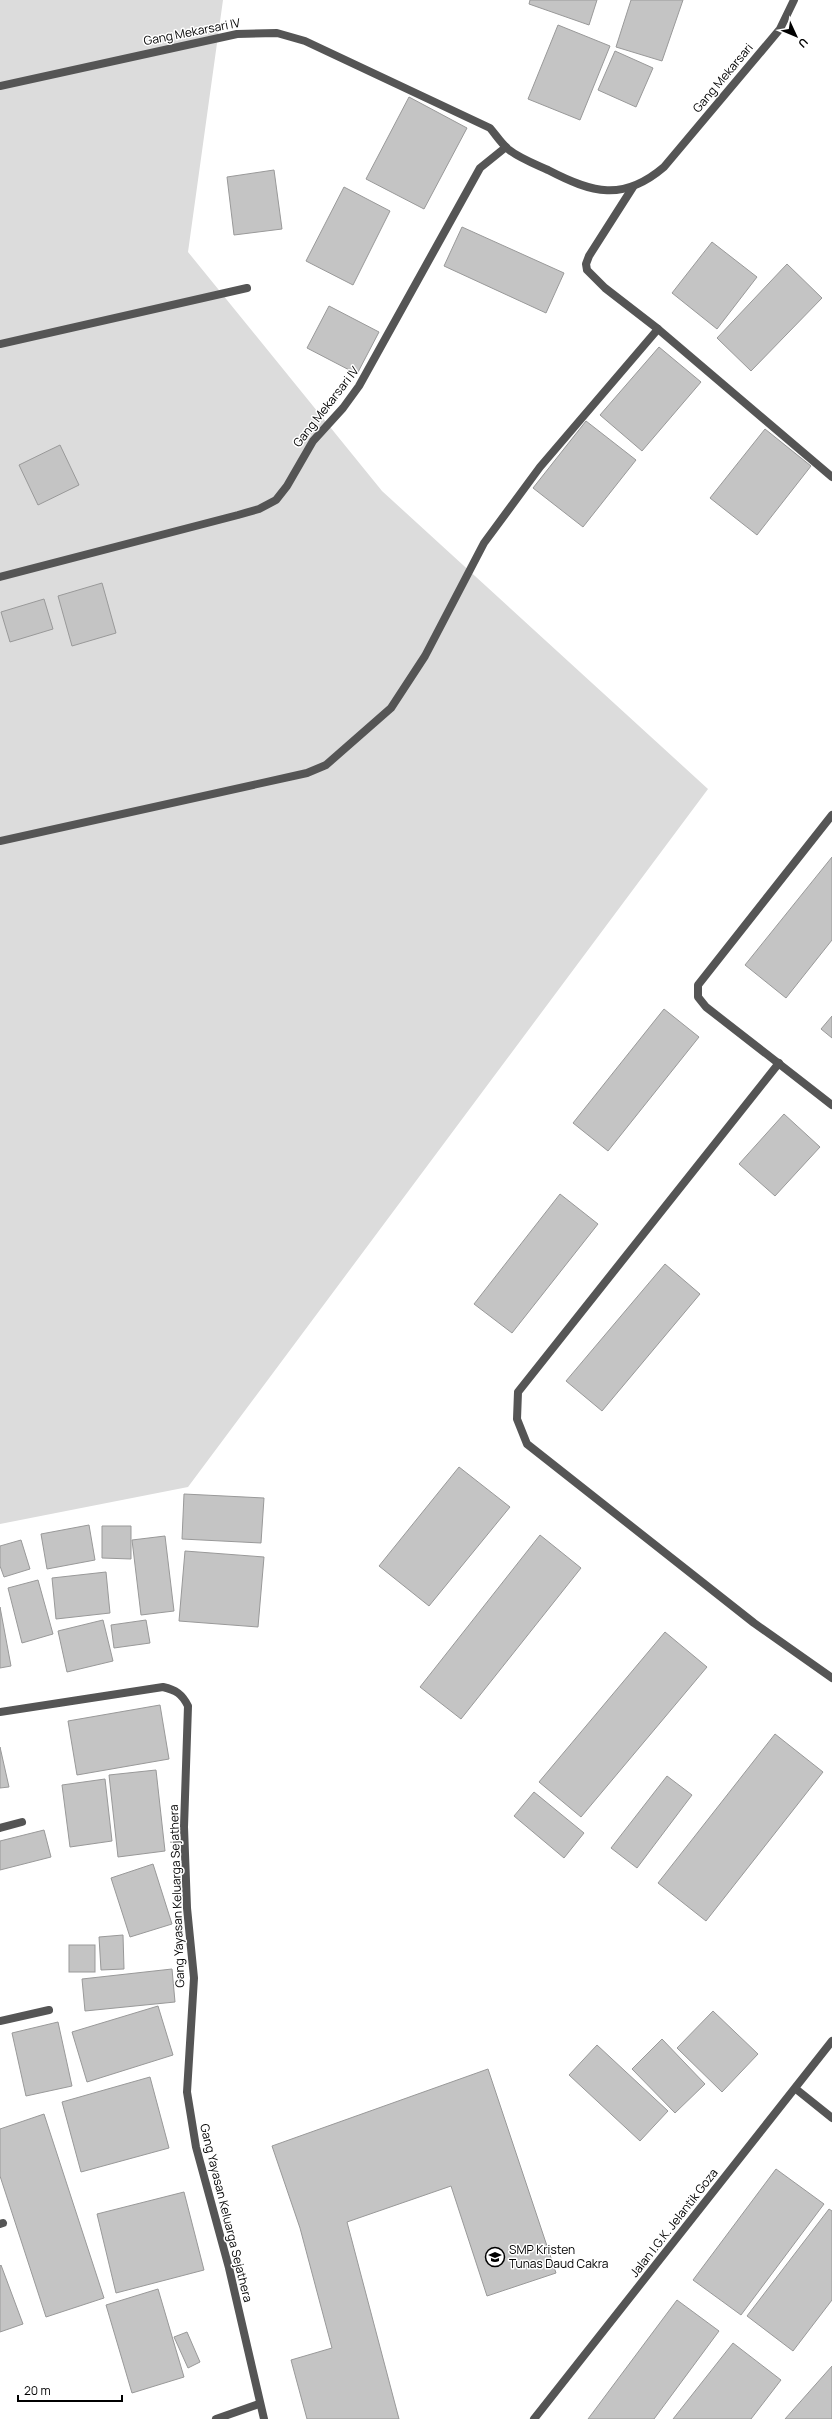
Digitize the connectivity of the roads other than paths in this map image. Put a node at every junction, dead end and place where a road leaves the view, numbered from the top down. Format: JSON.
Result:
{"nodes":[{"id":1,"x":794,"y":0,"type":"edge"},
{"id":2,"x":0,"y":86,"type":"edge"},
{"id":3,"x":506,"y":147,"type":"junction"},
{"id":4,"x":664,"y":167,"type":"joint"},
{"id":5,"x":633,"y":187,"type":"junction"},
{"id":6,"x":247,"y":288,"type":"dead end"},
{"id":7,"x":658,"y":330,"type":"junction"},
{"id":8,"x":0,"y":344,"type":"edge"},
{"id":9,"x":832,"y":477,"type":"edge"},
{"id":10,"x":0,"y":577,"type":"edge"},
{"id":11,"x":832,"y":815,"type":"edge"},
{"id":12,"x":0,"y":841,"type":"edge"},
{"id":13,"x":779,"y":1063,"type":"junction"},
{"id":14,"x":832,"y":1105,"type":"edge"},
{"id":15,"x":832,"y":1678,"type":"edge"},
{"id":16,"x":0,"y":1712,"type":"edge"},
{"id":17,"x":22,"y":1822,"type":"dead end"},
{"id":18,"x":0,"y":1828,"type":"edge"},
{"id":19,"x":49,"y":2010,"type":"dead end"},
{"id":20,"x":0,"y":2021,"type":"edge"},
{"id":21,"x":832,"y":2041,"type":"edge"},
{"id":22,"x":796,"y":2089,"type":"junction"},
{"id":23,"x":832,"y":2118,"type":"edge"},
{"id":24,"x":259,"y":2404,"type":"junction"},
{"id":25,"x":216,"y":2419,"type":"edge"},
{"id":26,"x":264,"y":2419,"type":"edge"},
{"id":27,"x":534,"y":2419,"type":"edge"}],
"edges":[{"from":1,"to":4,"type":"street","name":"Gang Mekarsari"},
{"from":2,"to":3,"type":"street","name":"Gang Mekarsari IV"},
{"from":3,"to":5,"type":"street","name":"Gang Mekarsari IV"},
{"from":3,"to":10,"type":"street","name":"Gang Mekarsari IV"},
{"from":4,"to":5,"type":"street","name":"Gang Mekarsari IV"},
{"from":5,"to":7,"type":"street"},
{"from":6,"to":8,"type":"street"},
{"from":7,"to":9,"type":"street"},
{"from":7,"to":12,"type":"street"},
{"from":11,"to":13,"type":"street"},
{"from":13,"to":14,"type":"street"},
{"from":13,"to":15,"type":"street"},
{"from":16,"to":24,"type":"street","name":"Gang Yayasan Keluarga Sejathera"},
{"from":17,"to":18,"type":"street"},
{"from":19,"to":20,"type":"street"},
{"from":21,"to":22,"type":"street","name":"Jalan I.G.K. Jelantik Goza"},
{"from":22,"to":23,"type":"street"},
{"from":22,"to":27,"type":"street","name":"Jalan I.G.K. Jelantik Goza"},
{"from":24,"to":25,"type":"street"},
{"from":24,"to":26,"type":"street","name":"Gang Yayasan Keluarga Sejathera"}]}
